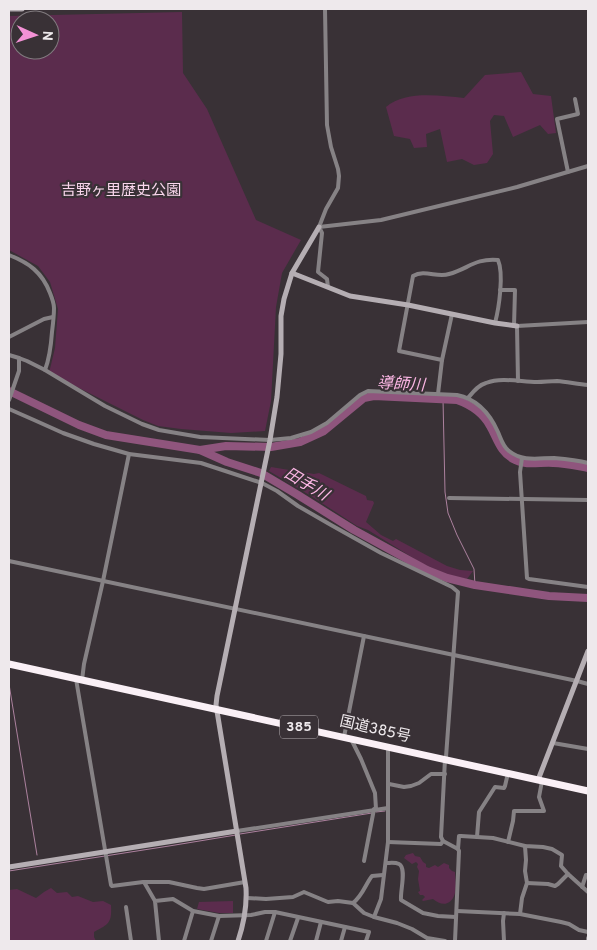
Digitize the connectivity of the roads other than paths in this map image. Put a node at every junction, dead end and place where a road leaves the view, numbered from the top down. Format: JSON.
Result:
{"nodes":[{"id":1,"x":9,"y":9,"type":"edge"},
{"id":2,"x":22,"y":9,"type":"edge"},
{"id":3,"x":325,"y":9,"type":"edge"},
{"id":4,"x":576,"y":99,"type":"dead end"},
{"id":5,"x":588,"y":166,"type":"edge"},
{"id":6,"x":568,"y":172,"type":"junction"},
{"id":7,"x":319,"y":227,"type":"junction"},
{"id":8,"x":9,"y":255,"type":"edge"},
{"id":9,"x":292,"y":272,"type":"junction"},
{"id":10,"x":328,"y":287,"type":"junction"},
{"id":11,"x":500,"y":290,"type":"junction"},
{"id":12,"x":408,"y":305,"type":"junction"},
{"id":13,"x":452,"y":314,"type":"junction"},
{"id":14,"x":53,"y":318,"type":"junction"},
{"id":15,"x":588,"y":322,"type":"edge"},
{"id":16,"x":495,"y":323,"type":"junction"},
{"id":17,"x":515,"y":326,"type":"junction"},
{"id":18,"x":9,"y":338,"type":"edge"},
{"id":19,"x":9,"y":355,"type":"edge"},
{"id":20,"x":20,"y":358,"type":"junction"},
{"id":21,"x":442,"y":360,"type":"junction"},
{"id":22,"x":45,"y":370,"type":"junction"},
{"id":23,"x":518,"y":380,"type":"junction"},
{"id":24,"x":588,"y":385,"type":"edge"},
{"id":25,"x":438,"y":394,"type":"junction"},
{"id":26,"x":468,"y":398,"type":"junction"},
{"id":27,"x":9,"y":399,"type":"edge"},
{"id":28,"x":9,"y":410,"type":"edge"},
{"id":29,"x":270,"y":440,"type":"junction"},
{"id":30,"x":129,"y":454,"type":"junction"},
{"id":31,"x":522,"y":458,"type":"junction"},
{"id":32,"x":588,"y":463,"type":"edge"},
{"id":33,"x":262,"y":483,"type":"junction"},
{"id":34,"x":449,"y":498,"type":"dead end"},
{"id":35,"x":522,"y":499,"type":"junction"},
{"id":36,"x":588,"y":500,"type":"edge"},
{"id":37,"x":9,"y":561,"type":"edge"},
{"id":38,"x":103,"y":581,"type":"junction"},
{"id":39,"x":588,"y":587,"type":"edge"},
{"id":40,"x":235,"y":608,"type":"junction"},
{"id":41,"x":364,"y":636,"type":"junction"},
{"id":42,"x":588,"y":651,"type":"edge"},
{"id":43,"x":453,"y":654,"type":"junction"},
{"id":44,"x":9,"y":664,"type":"edge"},
{"id":45,"x":79,"y":679,"type":"junction"},
{"id":46,"x":577,"y":680,"type":"junction"},
{"id":47,"x":588,"y":684,"type":"edge"},
{"id":48,"x":217,"y":710,"type":"junction"},
{"id":49,"x":347,"y":738,"type":"junction"},
{"id":50,"x":553,"y":743,"type":"junction"},
{"id":51,"x":388,"y":747,"type":"junction"},
{"id":52,"x":588,"y":749,"type":"edge"},
{"id":53,"x":445,"y":759,"type":"junction"},
{"id":54,"x":508,"y":773,"type":"junction"},
{"id":55,"x":444,"y":774,"type":"junction"},
{"id":56,"x":540,"y":780,"type":"junction"},
{"id":57,"x":389,"y":784,"type":"junction"},
{"id":58,"x":588,"y":791,"type":"edge"},
{"id":59,"x":388,"y":808,"type":"junction"},
{"id":60,"x":375,"y":809,"type":"junction"},
{"id":61,"x":237,"y":831,"type":"junction"},
{"id":62,"x":477,"y":837,"type":"junction"},
{"id":63,"x":444,"y":841,"type":"junction"},
{"id":64,"x":388,"y":842,"type":"junction"},
{"id":65,"x":508,"y":842,"type":"junction"},
{"id":66,"x":525,"y":846,"type":"junction"},
{"id":67,"x":458,"y":849,"type":"junction"},
{"id":68,"x":104,"y":852,"type":"junction"},
{"id":69,"x":364,"y":861,"type":"dead end"},
{"id":70,"x":386,"y":863,"type":"junction"},
{"id":71,"x":9,"y":867,"type":"edge"},
{"id":72,"x":568,"y":874,"type":"junction"},
{"id":73,"x":383,"y":876,"type":"junction"},
{"id":74,"x":588,"y":876,"type":"edge"},
{"id":75,"x":144,"y":882,"type":"junction"},
{"id":76,"x":245,"y":882,"type":"junction"},
{"id":77,"x":527,"y":884,"type":"junction"},
{"id":78,"x":582,"y":887,"type":"junction"},
{"id":79,"x":588,"y":892,"type":"edge"},
{"id":80,"x":247,"y":898,"type":"junction"},
{"id":81,"x":155,"y":901,"type":"junction"},
{"id":82,"x":353,"y":903,"type":"junction"},
{"id":83,"x":126,"y":907,"type":"dead end"},
{"id":84,"x":457,"y":911,"type":"junction"},
{"id":85,"x":193,"y":912,"type":"junction"},
{"id":86,"x":275,"y":912,"type":"junction"},
{"id":87,"x":504,"y":913,"type":"junction"},
{"id":88,"x":520,"y":914,"type":"junction"},
{"id":89,"x":246,"y":915,"type":"junction"},
{"id":90,"x":218,"y":916,"type":"junction"},
{"id":91,"x":374,"y":917,"type":"junction"},
{"id":92,"x":456,"y":917,"type":"junction"},
{"id":93,"x":298,"y":918,"type":"junction"},
{"id":94,"x":321,"y":922,"type":"junction"},
{"id":95,"x":345,"y":927,"type":"junction"},
{"id":96,"x":588,"y":932,"type":"edge"},
{"id":97,"x":426,"y":940,"type":"edge"},
{"id":98,"x":131,"y":941,"type":"edge"},
{"id":99,"x":159,"y":941,"type":"edge"},
{"id":100,"x":184,"y":941,"type":"edge"},
{"id":101,"x":211,"y":941,"type":"edge"},
{"id":102,"x":238,"y":941,"type":"edge"},
{"id":103,"x":266,"y":941,"type":"edge"},
{"id":104,"x":290,"y":941,"type":"edge"},
{"id":105,"x":316,"y":941,"type":"edge"},
{"id":106,"x":341,"y":941,"type":"edge"},
{"id":107,"x":366,"y":941,"type":"edge"},
{"id":108,"x":445,"y":941,"type":"edge"},
{"id":109,"x":455,"y":941,"type":"edge"},
{"id":110,"x":504,"y":941,"type":"edge"}],
"edges":[{"from":1,"to":2,"type":"street"},
{"from":3,"to":7,"type":"street"},
{"from":4,"to":6,"type":"street"},
{"from":5,"to":6,"type":"street"},
{"from":6,"to":7,"type":"street"},
{"from":7,"to":9,"type":"street"},
{"from":7,"to":10,"type":"street"},
{"from":8,"to":14,"type":"street"},
{"from":9,"to":10,"type":"street"},
{"from":9,"to":29,"type":"street"},
{"from":10,"to":12,"type":"street"},
{"from":11,"to":12,"type":"street"},
{"from":11,"to":16,"type":"street"},
{"from":11,"to":17,"type":"street"},
{"from":12,"to":13,"type":"street"},
{"from":12,"to":21,"type":"street"},
{"from":13,"to":16,"type":"street"},
{"from":13,"to":21,"type":"street"},
{"from":14,"to":18,"type":"street"},
{"from":14,"to":22,"type":"street"},
{"from":15,"to":17,"type":"street"},
{"from":16,"to":17,"type":"street"},
{"from":17,"to":23,"type":"street"},
{"from":19,"to":20,"type":"street"},
{"from":20,"to":22,"type":"street"},
{"from":20,"to":27,"type":"street"},
{"from":21,"to":25,"type":"street"},
{"from":22,"to":29,"type":"street"},
{"from":23,"to":24,"type":"street"},
{"from":23,"to":26,"type":"street"},
{"from":25,"to":26,"type":"street"},
{"from":25,"to":29,"type":"street"},
{"from":26,"to":31,"type":"street"},
{"from":28,"to":30,"type":"street"},
{"from":29,"to":33,"type":"street"},
{"from":30,"to":33,"type":"street"},
{"from":30,"to":38,"type":"street"},
{"from":31,"to":32,"type":"street"},
{"from":31,"to":35,"type":"street"},
{"from":33,"to":40,"type":"street"},
{"from":33,"to":43,"type":"street"},
{"from":34,"to":35,"type":"street"},
{"from":35,"to":36,"type":"street"},
{"from":35,"to":39,"type":"street"},
{"from":37,"to":38,"type":"street"},
{"from":38,"to":40,"type":"street"},
{"from":38,"to":45,"type":"street"},
{"from":40,"to":41,"type":"street"},
{"from":40,"to":48,"type":"street"},
{"from":41,"to":43,"type":"street"},
{"from":41,"to":49,"type":"street"},
{"from":42,"to":46,"type":"street"},
{"from":43,"to":46,"type":"street"},
{"from":43,"to":53,"type":"street"},
{"from":44,"to":45,"type":"highway","name":"国道385号","number":"385"},
{"from":45,"to":48,"type":"highway","name":"国道385号","number":"385"},
{"from":45,"to":68,"type":"street"},
{"from":46,"to":47,"type":"street"},
{"from":46,"to":50,"type":"street"},
{"from":48,"to":49,"type":"highway","name":"国道385号","number":"385"},
{"from":48,"to":61,"type":"street"},
{"from":49,"to":51,"type":"highway","name":"国道385号","number":"385"},
{"from":49,"to":60,"type":"street"},
{"from":50,"to":52,"type":"street"},
{"from":50,"to":56,"type":"street"},
{"from":51,"to":53,"type":"highway","name":"国道385号","number":"385"},
{"from":51,"to":57,"type":"street"},
{"from":53,"to":54,"type":"highway","name":"国道385号","number":"385"},
{"from":53,"to":55,"type":"street"},
{"from":54,"to":56,"type":"highway","name":"国道385号","number":"385"},
{"from":54,"to":62,"type":"street"},
{"from":55,"to":57,"type":"street"},
{"from":55,"to":63,"type":"street"},
{"from":56,"to":58,"type":"highway","name":"国道385号","number":"385"},
{"from":56,"to":65,"type":"street"},
{"from":57,"to":59,"type":"street"},
{"from":59,"to":60,"type":"street"},
{"from":59,"to":64,"type":"street"},
{"from":60,"to":61,"type":"street"},
{"from":60,"to":69,"type":"street"},
{"from":61,"to":68,"type":"street"},
{"from":61,"to":76,"type":"street"},
{"from":62,"to":65,"type":"street"},
{"from":62,"to":67,"type":"street"},
{"from":63,"to":64,"type":"street"},
{"from":63,"to":67,"type":"street"},
{"from":64,"to":70,"type":"street"},
{"from":65,"to":66,"type":"street"},
{"from":66,"to":72,"type":"street"},
{"from":66,"to":77,"type":"street"},
{"from":67,"to":84,"type":"street"},
{"from":68,"to":71,"type":"street"},
{"from":68,"to":75,"type":"street"},
{"from":70,"to":73,"type":"street"},
{"from":70,"to":92,"type":"street"},
{"from":72,"to":77,"type":"street"},
{"from":72,"to":78,"type":"street"},
{"from":73,"to":82,"type":"street"},
{"from":73,"to":91,"type":"street"},
{"from":74,"to":78,"type":"street"},
{"from":75,"to":76,"type":"street"},
{"from":75,"to":81,"type":"street"},
{"from":76,"to":80,"type":"street"},
{"from":77,"to":88,"type":"street"},
{"from":78,"to":79,"type":"street"},
{"from":80,"to":82,"type":"street"},
{"from":80,"to":89,"type":"street"},
{"from":81,"to":85,"type":"street"},
{"from":81,"to":99,"type":"street"},
{"from":82,"to":91,"type":"street"},
{"from":83,"to":98,"type":"street"},
{"from":84,"to":87,"type":"street"},
{"from":84,"to":92,"type":"street"},
{"from":85,"to":90,"type":"street"},
{"from":85,"to":100,"type":"street"},
{"from":86,"to":89,"type":"street"},
{"from":86,"to":93,"type":"street"},
{"from":86,"to":103,"type":"street"},
{"from":87,"to":88,"type":"street"},
{"from":87,"to":110,"type":"street"},
{"from":88,"to":96,"type":"street"},
{"from":89,"to":90,"type":"street"},
{"from":89,"to":102,"type":"street"},
{"from":90,"to":101,"type":"street"},
{"from":91,"to":97,"type":"street"},
{"from":92,"to":109,"type":"street"},
{"from":93,"to":94,"type":"street"},
{"from":93,"to":104,"type":"street"},
{"from":94,"to":95,"type":"street"},
{"from":94,"to":105,"type":"street"},
{"from":95,"to":106,"type":"street"},
{"from":95,"to":107,"type":"street"},
{"from":97,"to":108,"type":"street"}]}
